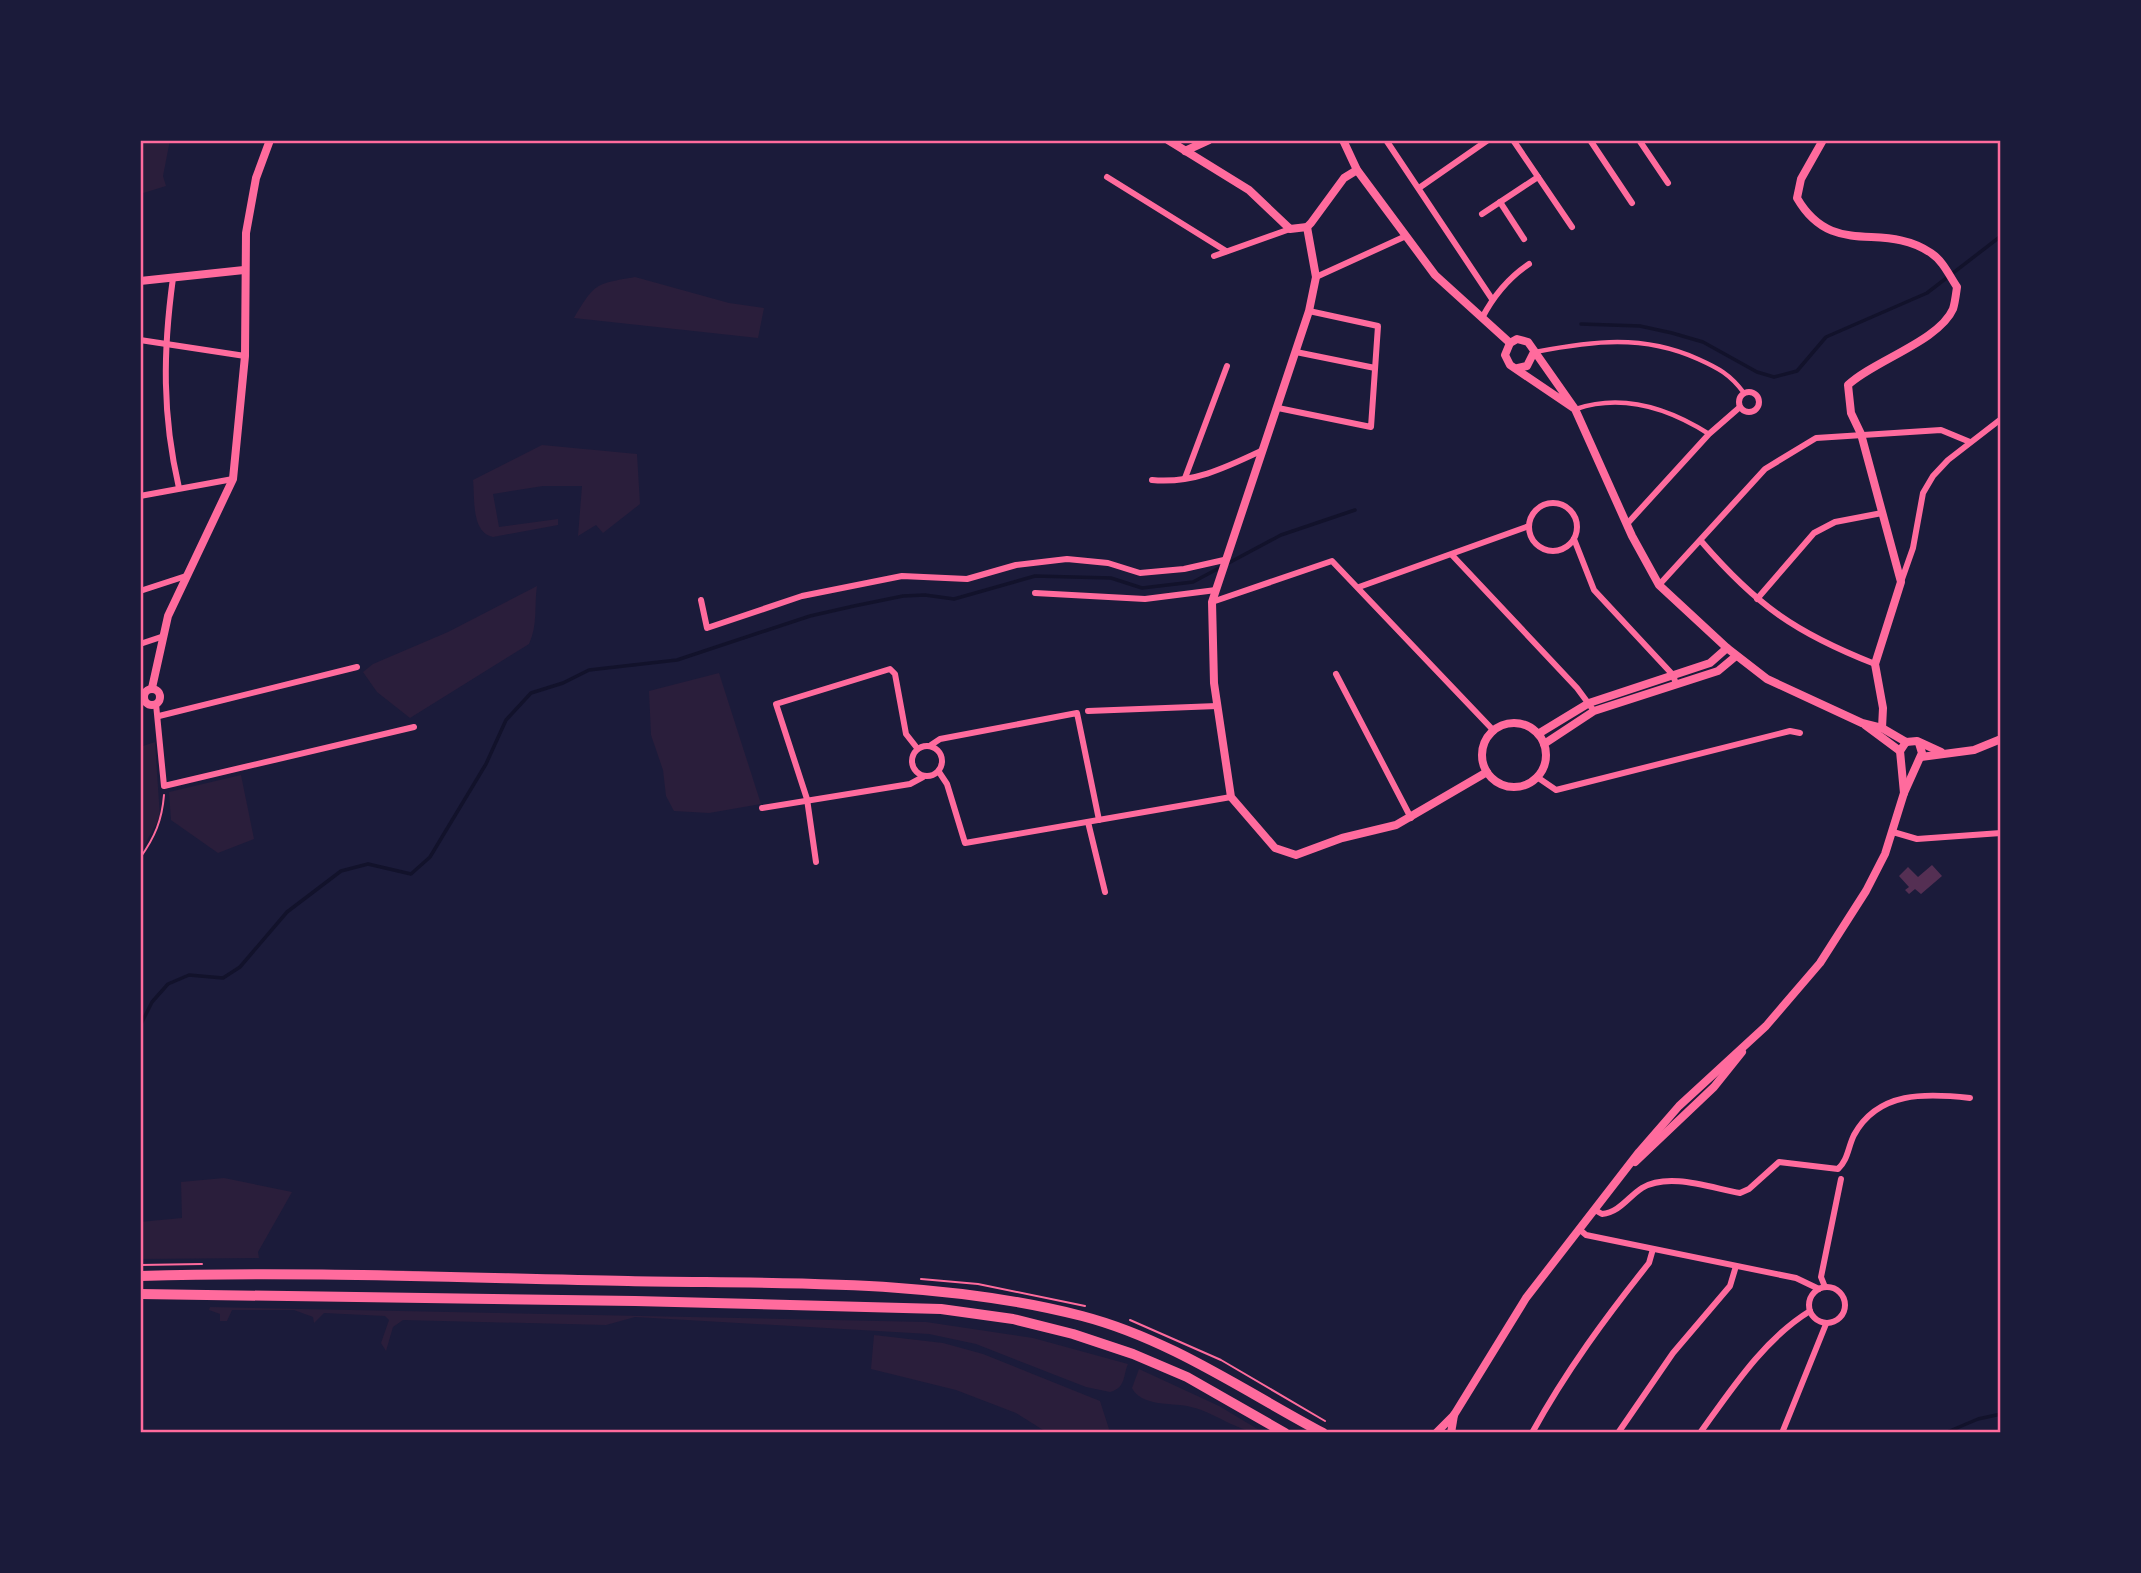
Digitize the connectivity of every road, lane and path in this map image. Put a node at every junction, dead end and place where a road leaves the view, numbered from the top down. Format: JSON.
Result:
{"nodes":[{"id":1,"x":270,"y":140,"type":"edge"},
{"id":2,"x":1168,"y":140,"type":"edge"},
{"id":3,"x":1209,"y":140,"type":"edge"},
{"id":4,"x":1343,"y":140,"type":"edge"},
{"id":5,"x":1386,"y":140,"type":"edge"},
{"id":6,"x":1488,"y":140,"type":"edge"},
{"id":7,"x":1513,"y":140,"type":"edge"},
{"id":8,"x":1590,"y":140,"type":"edge"},
{"id":9,"x":1639,"y":140,"type":"edge"},
{"id":10,"x":1824,"y":140,"type":"edge"},
{"id":11,"x":1185,"y":151,"type":"junction"},
{"id":12,"x":1357,"y":170,"type":"junction"},
{"id":13,"x":1107,"y":177,"type":"dead end"},
{"id":14,"x":1538,"y":177,"type":"junction"},
{"id":15,"x":1668,"y":183,"type":"dead end"},
{"id":16,"x":1419,"y":188,"type":"junction"},
{"id":17,"x":1500,"y":202,"type":"junction"},
{"id":18,"x":1632,"y":203,"type":"dead end"},
{"id":19,"x":1482,"y":214,"type":"dead end"},
{"id":20,"x":1307,"y":227,"type":"junction"},
{"id":21,"x":1572,"y":227,"type":"dead end"},
{"id":22,"x":1290,"y":229,"type":"junction"},
{"id":23,"x":1406,"y":236,"type":"junction"},
{"id":24,"x":1524,"y":239,"type":"dead end"},
{"id":25,"x":1226,"y":251,"type":"junction"},
{"id":26,"x":1214,"y":256,"type":"dead end"},
{"id":27,"x":1529,"y":264,"type":"dead end"},
{"id":28,"x":244,"y":271,"type":"junction"},
{"id":29,"x":1316,"y":277,"type":"junction"},
{"id":30,"x":173,"y":278,"type":"junction"},
{"id":31,"x":140,"y":281,"type":"edge"},
{"id":32,"x":1492,"y":299,"type":"junction"},
{"id":33,"x":1309,"y":311,"type":"junction"},
{"id":34,"x":1482,"y":318,"type":"junction"},
{"id":35,"x":140,"y":340,"type":"edge"},
{"id":36,"x":1510,"y":343,"type":"junction"},
{"id":37,"x":164,"y":345,"type":"junction"},
{"id":38,"x":1296,"y":352,"type":"junction"},
{"id":39,"x":1533,"y":353,"type":"junction"},
{"id":40,"x":245,"y":356,"type":"junction"},
{"id":41,"x":1227,"y":366,"type":"dead end"},
{"id":42,"x":1375,"y":368,"type":"junction"},
{"id":43,"x":1518,"y":368,"type":"junction"},
{"id":44,"x":1744,"y":393,"type":"junction"},
{"id":45,"x":1740,"y":407,"type":"junction"},
{"id":46,"x":1278,"y":408,"type":"junction"},
{"id":47,"x":1575,"y":410,"type":"junction"},
{"id":48,"x":2001,"y":419,"type":"edge"},
{"id":49,"x":1709,"y":434,"type":"junction"},
{"id":50,"x":1861,"y":434,"type":"junction"},
{"id":51,"x":1970,"y":442,"type":"junction"},
{"id":52,"x":1264,"y":450,"type":"junction"},
{"id":53,"x":1185,"y":478,"type":"junction"},
{"id":54,"x":233,"y":479,"type":"junction"},
{"id":55,"x":1152,"y":480,"type":"dead end"},
{"id":56,"x":179,"y":488,"type":"junction"},
{"id":57,"x":140,"y":496,"type":"edge"},
{"id":58,"x":1882,"y":513,"type":"junction"},
{"id":59,"x":1627,"y":524,"type":"junction"},
{"id":60,"x":1529,"y":526,"type":"junction"},
{"id":61,"x":1574,"y":539,"type":"junction"},
{"id":62,"x":1701,"y":541,"type":"junction"},
{"id":63,"x":1452,"y":555,"type":"junction"},
{"id":64,"x":1224,"y":560,"type":"junction"},
{"id":65,"x":186,"y":576,"type":"junction"},
{"id":66,"x":1900,"y":582,"type":"junction"},
{"id":67,"x":1659,"y":585,"type":"junction"},
{"id":68,"x":1359,"y":587,"type":"junction"},
{"id":69,"x":1216,"y":590,"type":"junction"},
{"id":70,"x":140,"y":591,"type":"edge"},
{"id":71,"x":1035,"y":593,"type":"dead end"},
{"id":72,"x":1757,"y":599,"type":"junction"},
{"id":73,"x":701,"y":600,"type":"dead end"},
{"id":74,"x":1212,"y":602,"type":"junction"},
{"id":75,"x":161,"y":637,"type":"junction"},
{"id":76,"x":140,"y":644,"type":"edge"},
{"id":77,"x":1727,"y":648,"type":"junction"},
{"id":78,"x":1736,"y":656,"type":"junction"},
{"id":79,"x":1875,"y":664,"type":"junction"},
{"id":80,"x":357,"y":667,"type":"dead end"},
{"id":81,"x":1336,"y":674,"type":"dead end"},
{"id":82,"x":1674,"y":680,"type":"junction"},
{"id":83,"x":152,"y":688,"type":"junction"},
{"id":84,"x":142,"y":700,"type":"edge"},
{"id":85,"x":156,"y":704,"type":"junction"},
{"id":86,"x":1217,"y":706,"type":"junction"},
{"id":87,"x":1592,"y":707,"type":"junction"},
{"id":88,"x":1088,"y":710,"type":"dead end"},
{"id":89,"x":159,"y":716,"type":"junction"},
{"id":90,"x":1862,"y":723,"type":"junction"},
{"id":91,"x":414,"y":727,"type":"dead end"},
{"id":92,"x":1882,"y":728,"type":"junction"},
{"id":93,"x":1494,"y":731,"type":"junction"},
{"id":94,"x":1800,"y":733,"type":"dead end"},
{"id":95,"x":1538,"y":734,"type":"junction"},
{"id":96,"x":2001,"y":739,"type":"edge"},
{"id":97,"x":1906,"y":742,"type":"junction"},
{"id":98,"x":1919,"y":743,"type":"junction"},
{"id":99,"x":1544,"y":744,"type":"junction"},
{"id":100,"x":931,"y":745,"type":"junction"},
{"id":101,"x":917,"y":748,"type":"junction"},
{"id":102,"x":1944,"y":754,"type":"junction"},
{"id":103,"x":1901,"y":755,"type":"junction"},
{"id":104,"x":1920,"y":758,"type":"junction"},
{"id":105,"x":939,"y":772,"type":"junction"},
{"id":106,"x":1487,"y":772,"type":"junction"},
{"id":107,"x":923,"y":777,"type":"junction"},
{"id":108,"x":1538,"y":777,"type":"junction"},
{"id":109,"x":164,"y":786,"type":"junction"},
{"id":110,"x":1904,"y":793,"type":"junction"},
{"id":111,"x":1231,"y":797,"type":"junction"},
{"id":112,"x":807,"y":799,"type":"junction"},
{"id":113,"x":762,"y":808,"type":"dead end"},
{"id":114,"x":1412,"y":818,"type":"junction"},
{"id":115,"x":1099,"y":820,"type":"junction"},
{"id":116,"x":1088,"y":822,"type":"junction"},
{"id":117,"x":1893,"y":832,"type":"junction"},
{"id":118,"x":2001,"y":833,"type":"edge"},
{"id":119,"x":140,"y":858,"type":"edge"},
{"id":120,"x":816,"y":862,"type":"dead end"},
{"id":121,"x":1105,"y":892,"type":"dead end"},
{"id":122,"x":1970,"y":1098,"type":"dead end"},
{"id":123,"x":1841,"y":1179,"type":"dead end"},
{"id":124,"x":1595,"y":1210,"type":"junction"},
{"id":125,"x":1579,"y":1229,"type":"junction"},
{"id":126,"x":1653,"y":1249,"type":"junction"},
{"id":127,"x":1736,"y":1266,"type":"junction"},
{"id":128,"x":140,"y":1276,"type":"edge"},
{"id":129,"x":1822,"y":1288,"type":"junction"},
{"id":130,"x":140,"y":1294,"type":"edge"},
{"id":131,"x":1810,"y":1311,"type":"junction"},
{"id":132,"x":1826,"y":1324,"type":"junction"},
{"id":133,"x":1454,"y":1415,"type":"junction"},
{"id":134,"x":1285,"y":1433,"type":"edge"},
{"id":135,"x":1323,"y":1433,"type":"edge"},
{"id":136,"x":1436,"y":1433,"type":"edge"},
{"id":137,"x":1451,"y":1433,"type":"edge"},
{"id":138,"x":1532,"y":1433,"type":"edge"},
{"id":139,"x":1618,"y":1433,"type":"edge"},
{"id":140,"x":1700,"y":1433,"type":"edge"},
{"id":141,"x":1782,"y":1433,"type":"edge"}],
"edges":[{"from":1,"to":28,"type":"street"},
{"from":2,"to":11,"type":"street"},
{"from":3,"to":11,"type":"street"},
{"from":4,"to":12,"type":"street"},
{"from":5,"to":16,"type":"street"},
{"from":6,"to":16,"type":"street"},
{"from":7,"to":14,"type":"street"},
{"from":8,"to":18,"type":"street"},
{"from":9,"to":15,"type":"street"},
{"from":10,"to":50,"type":"street"},
{"from":11,"to":22,"type":"street"},
{"from":12,"to":20,"type":"street"},
{"from":12,"to":23,"type":"street"},
{"from":13,"to":25,"type":"street"},
{"from":14,"to":17,"type":"street"},
{"from":14,"to":21,"type":"street"},
{"from":16,"to":32,"type":"street"},
{"from":17,"to":19,"type":"street"},
{"from":17,"to":24,"type":"street"},
{"from":20,"to":22,"type":"street"},
{"from":20,"to":29,"type":"street"},
{"from":22,"to":25,"type":"street"},
{"from":23,"to":29,"type":"street"},
{"from":23,"to":34,"type":"street"},
{"from":25,"to":26,"type":"street"},
{"from":27,"to":32,"type":"street"},
{"from":28,"to":30,"type":"street"},
{"from":28,"to":40,"type":"street"},
{"from":29,"to":33,"type":"street"},
{"from":30,"to":31,"type":"street"},
{"from":30,"to":37,"type":"street"},
{"from":32,"to":34,"type":"street"},
{"from":33,"to":38,"type":"street"},
{"from":33,"to":42,"type":"street"},
{"from":34,"to":36,"type":"street"},
{"from":35,"to":37,"type":"street"},
{"from":36,"to":39,"type":"street"},
{"from":36,"to":43,"type":"street"},
{"from":37,"to":40,"type":"street"},
{"from":37,"to":56,"type":"street"},
{"from":38,"to":42,"type":"street"},
{"from":38,"to":46,"type":"street"},
{"from":39,"to":43,"type":"street"},
{"from":39,"to":44,"type":"street"},
{"from":39,"to":47,"type":"street"},
{"from":40,"to":54,"type":"street"},
{"from":41,"to":53,"type":"street"},
{"from":42,"to":46,"type":"street"},
{"from":43,"to":47,"type":"street"},
{"from":44,"to":45,"type":"street"},
{"from":44,"to":45,"type":"street"},
{"from":45,"to":49,"type":"street"},
{"from":46,"to":52,"type":"street"},
{"from":47,"to":49,"type":"street"},
{"from":47,"to":59,"type":"street"},
{"from":48,"to":51,"type":"street"},
{"from":49,"to":59,"type":"street"},
{"from":50,"to":51,"type":"street"},
{"from":50,"to":58,"type":"street"},
{"from":50,"to":62,"type":"street"},
{"from":51,"to":66,"type":"street"},
{"from":52,"to":53,"type":"street"},
{"from":52,"to":64,"type":"street"},
{"from":53,"to":55,"type":"street"},
{"from":54,"to":56,"type":"street"},
{"from":54,"to":65,"type":"street"},
{"from":56,"to":57,"type":"street"},
{"from":58,"to":66,"type":"street"},
{"from":58,"to":72,"type":"street"},
{"from":59,"to":67,"type":"street"},
{"from":60,"to":61,"type":"street"},
{"from":60,"to":61,"type":"street"},
{"from":60,"to":63,"type":"street"},
{"from":61,"to":82,"type":"street"},
{"from":62,"to":67,"type":"street"},
{"from":62,"to":72,"type":"street"},
{"from":63,"to":68,"type":"street"},
{"from":63,"to":87,"type":"street"},
{"from":64,"to":69,"type":"street"},
{"from":64,"to":73,"type":"street"},
{"from":65,"to":70,"type":"street"},
{"from":65,"to":75,"type":"street"},
{"from":66,"to":79,"type":"street"},
{"from":67,"to":77,"type":"street"},
{"from":68,"to":74,"type":"street"},
{"from":68,"to":93,"type":"street"},
{"from":69,"to":71,"type":"street"},
{"from":69,"to":74,"type":"street"},
{"from":72,"to":79,"type":"street"},
{"from":74,"to":86,"type":"street"},
{"from":75,"to":76,"type":"street"},
{"from":75,"to":83,"type":"street"},
{"from":77,"to":78,"type":"street"},
{"from":77,"to":82,"type":"street"},
{"from":78,"to":82,"type":"street"},
{"from":78,"to":90,"type":"street"},
{"from":79,"to":92,"type":"street"},
{"from":80,"to":89,"type":"street"},
{"from":81,"to":114,"type":"street"},
{"from":82,"to":87,"type":"street"},
{"from":83,"to":84,"type":"street"},
{"from":83,"to":85,"type":"street"},
{"from":84,"to":85,"type":"street"},
{"from":85,"to":89,"type":"street"},
{"from":86,"to":88,"type":"street"},
{"from":86,"to":111,"type":"street"},
{"from":87,"to":95,"type":"street"},
{"from":87,"to":99,"type":"street"},
{"from":89,"to":109,"type":"street"},
{"from":90,"to":92,"type":"street"},
{"from":90,"to":103,"type":"street"},
{"from":91,"to":109,"type":"street"},
{"from":92,"to":97,"type":"street"},
{"from":93,"to":95,"type":"street"},
{"from":93,"to":106,"type":"street"},
{"from":94,"to":108,"type":"street"},
{"from":95,"to":99,"type":"street"},
{"from":96,"to":102,"type":"street"},
{"from":97,"to":98,"type":"street"},
{"from":97,"to":103,"type":"street"},
{"from":98,"to":102,"type":"street"},
{"from":98,"to":104,"type":"street"},
{"from":99,"to":108,"type":"street"},
{"from":100,"to":101,"type":"street"},
{"from":100,"to":105,"type":"street"},
{"from":100,"to":115,"type":"street"},
{"from":101,"to":107,"type":"street"},
{"from":101,"to":112,"type":"street"},
{"from":102,"to":104,"type":"street"},
{"from":103,"to":104,"type":"street"},
{"from":103,"to":110,"type":"street"},
{"from":104,"to":110,"type":"street"},
{"from":105,"to":107,"type":"street"},
{"from":105,"to":116,"type":"street"},
{"from":106,"to":108,"type":"street"},
{"from":106,"to":114,"type":"street"},
{"from":107,"to":112,"type":"street"},
{"from":109,"to":119,"type":"path"},
{"from":110,"to":117,"type":"street"},
{"from":111,"to":114,"type":"street"},
{"from":111,"to":115,"type":"street"},
{"from":112,"to":113,"type":"street"},
{"from":112,"to":120,"type":"street"},
{"from":115,"to":116,"type":"street"},
{"from":116,"to":121,"type":"street"},
{"from":117,"to":118,"type":"street"},
{"from":117,"to":124,"type":"street"},
{"from":122,"to":124,"type":"street"},
{"from":123,"to":129,"type":"street"},
{"from":124,"to":125,"type":"street"},
{"from":125,"to":126,"type":"street"},
{"from":125,"to":133,"type":"street"},
{"from":126,"to":127,"type":"street"},
{"from":126,"to":138,"type":"street"},
{"from":127,"to":129,"type":"street"},
{"from":127,"to":139,"type":"street"},
{"from":128,"to":135,"type":"main road"},
{"from":129,"to":131,"type":"street"},
{"from":129,"to":132,"type":"street"},
{"from":130,"to":134,"type":"main road"},
{"from":131,"to":132,"type":"street"},
{"from":131,"to":140,"type":"street"},
{"from":132,"to":141,"type":"street"},
{"from":133,"to":136,"type":"street"},
{"from":133,"to":137,"type":"street"}]}
